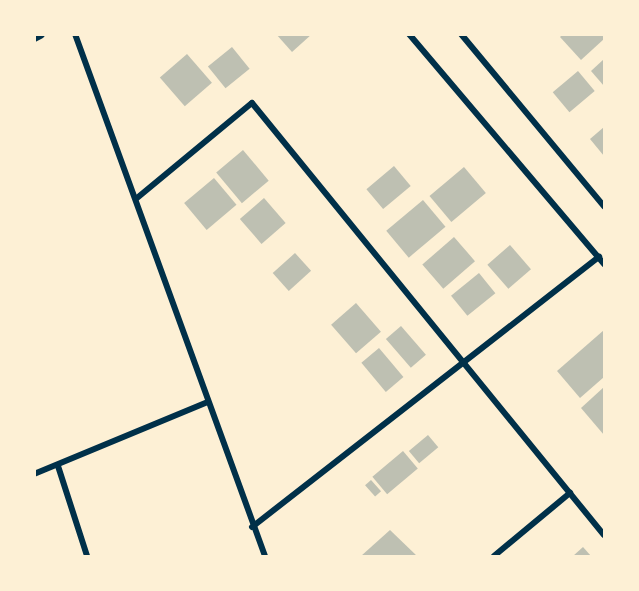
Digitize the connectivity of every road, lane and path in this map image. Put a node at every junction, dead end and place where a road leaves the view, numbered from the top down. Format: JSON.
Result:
{"nodes":[{"id":1,"x":40,"y":34,"type":"edge"},
{"id":2,"x":75,"y":34,"type":"edge"},
{"id":3,"x":409,"y":34,"type":"edge"},
{"id":4,"x":461,"y":34,"type":"edge"},
{"id":5,"x":34,"y":38,"type":"edge"},
{"id":6,"x":137,"y":198,"type":"junction"},
{"id":7,"x":604,"y":206,"type":"edge"},
{"id":8,"x":599,"y":257,"type":"junction"},
{"id":9,"x":604,"y":264,"type":"edge"},
{"id":10,"x":464,"y":362,"type":"junction"},
{"id":11,"x":208,"y":402,"type":"junction"},
{"id":12,"x":58,"y":466,"type":"junction"},
{"id":13,"x":34,"y":474,"type":"edge"},
{"id":14,"x":570,"y":493,"type":"junction"},
{"id":15,"x":252,"y":527,"type":"junction"},
{"id":16,"x":604,"y":535,"type":"edge"},
{"id":17,"x":87,"y":556,"type":"edge"},
{"id":18,"x":265,"y":556,"type":"edge"},
{"id":19,"x":494,"y":556,"type":"edge"}],
"edges":[{"from":1,"to":5,"type":"main road"},
{"from":2,"to":6,"type":"street"},
{"from":3,"to":8,"type":"street"},
{"from":4,"to":7,"type":"street"},
{"from":6,"to":10,"type":"street"},
{"from":6,"to":11,"type":"street"},
{"from":8,"to":9,"type":"street"},
{"from":8,"to":10,"type":"street"},
{"from":10,"to":14,"type":"street"},
{"from":10,"to":15,"type":"street"},
{"from":11,"to":12,"type":"street"},
{"from":11,"to":15,"type":"street"},
{"from":12,"to":13,"type":"street"},
{"from":12,"to":17,"type":"street"},
{"from":14,"to":16,"type":"street"},
{"from":14,"to":19,"type":"street"},
{"from":15,"to":18,"type":"street"}]}
